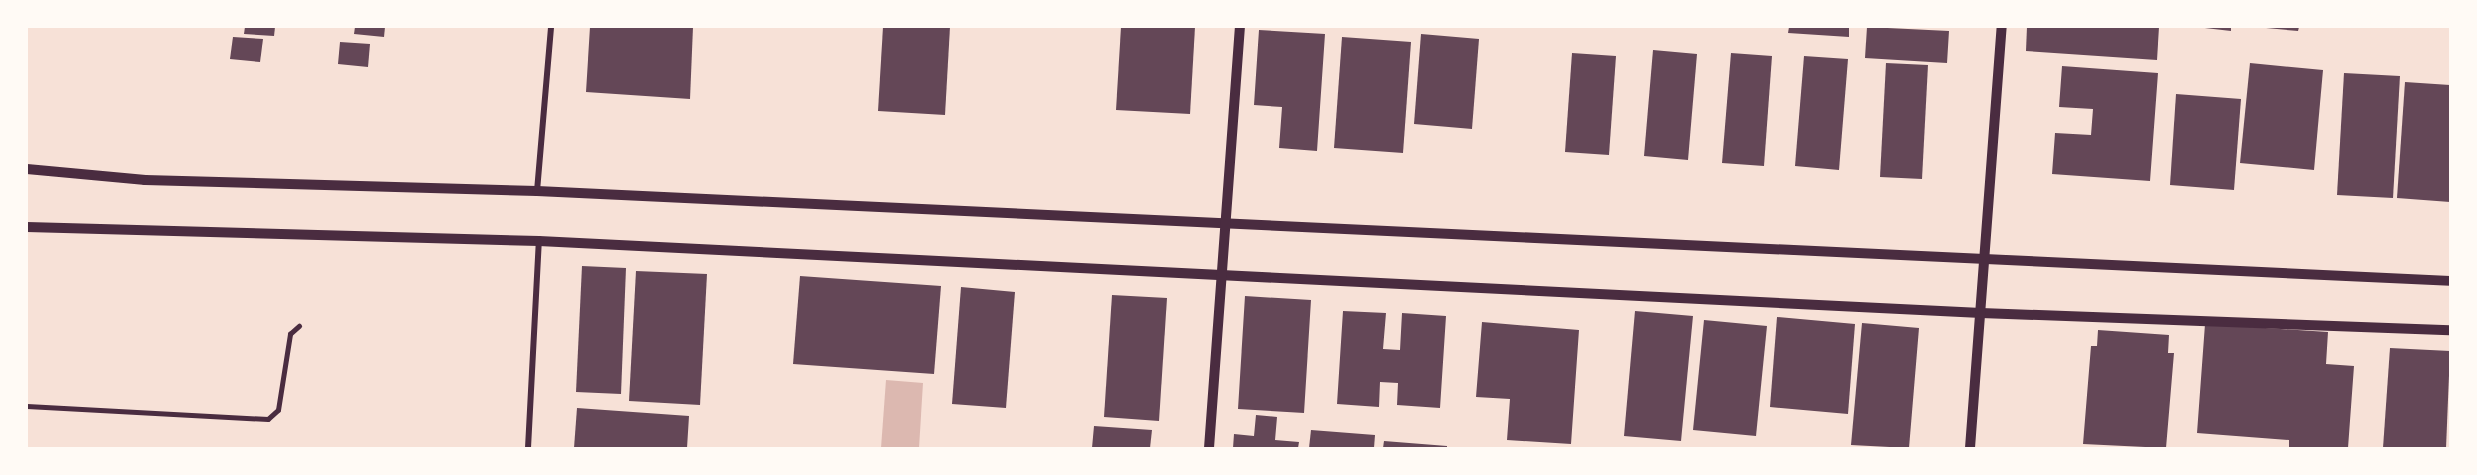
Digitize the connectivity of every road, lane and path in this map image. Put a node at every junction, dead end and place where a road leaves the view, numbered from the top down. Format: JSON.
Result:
{"nodes":[{"id":1,"x":551,"y":27,"type":"edge"},
{"id":2,"x":1240,"y":27,"type":"edge"},
{"id":3,"x":2002,"y":27,"type":"edge"},
{"id":4,"x":27,"y":169,"type":"edge"},
{"id":5,"x":537,"y":191,"type":"junction"},
{"id":6,"x":27,"y":227,"type":"edge"},
{"id":7,"x":1224,"y":227,"type":"junction"},
{"id":8,"x":539,"y":241,"type":"junction"},
{"id":9,"x":1986,"y":261,"type":"junction"},
{"id":10,"x":1220,"y":275,"type":"junction"},
{"id":11,"x":2450,"y":281,"type":"edge"},
{"id":12,"x":1981,"y":313,"type":"junction"},
{"id":13,"x":299,"y":326,"type":"dead end"},
{"id":14,"x":2450,"y":330,"type":"edge"},
{"id":15,"x":27,"y":406,"type":"edge"},
{"id":16,"x":528,"y":448,"type":"edge"},
{"id":17,"x":1209,"y":448,"type":"edge"},
{"id":18,"x":1970,"y":448,"type":"edge"}],
"edges":[{"from":1,"to":5,"type":"street"},
{"from":2,"to":7,"type":"street"},
{"from":3,"to":9,"type":"street"},
{"from":4,"to":5,"type":"street"},
{"from":5,"to":7,"type":"street"},
{"from":6,"to":8,"type":"street"},
{"from":7,"to":9,"type":"street"},
{"from":7,"to":10,"type":"street"},
{"from":8,"to":10,"type":"street"},
{"from":8,"to":16,"type":"street"},
{"from":9,"to":11,"type":"street"},
{"from":9,"to":12,"type":"street"},
{"from":10,"to":12,"type":"street"},
{"from":10,"to":17,"type":"street"},
{"from":12,"to":14,"type":"street"},
{"from":12,"to":18,"type":"street"},
{"from":13,"to":15,"type":"lane"}]}
